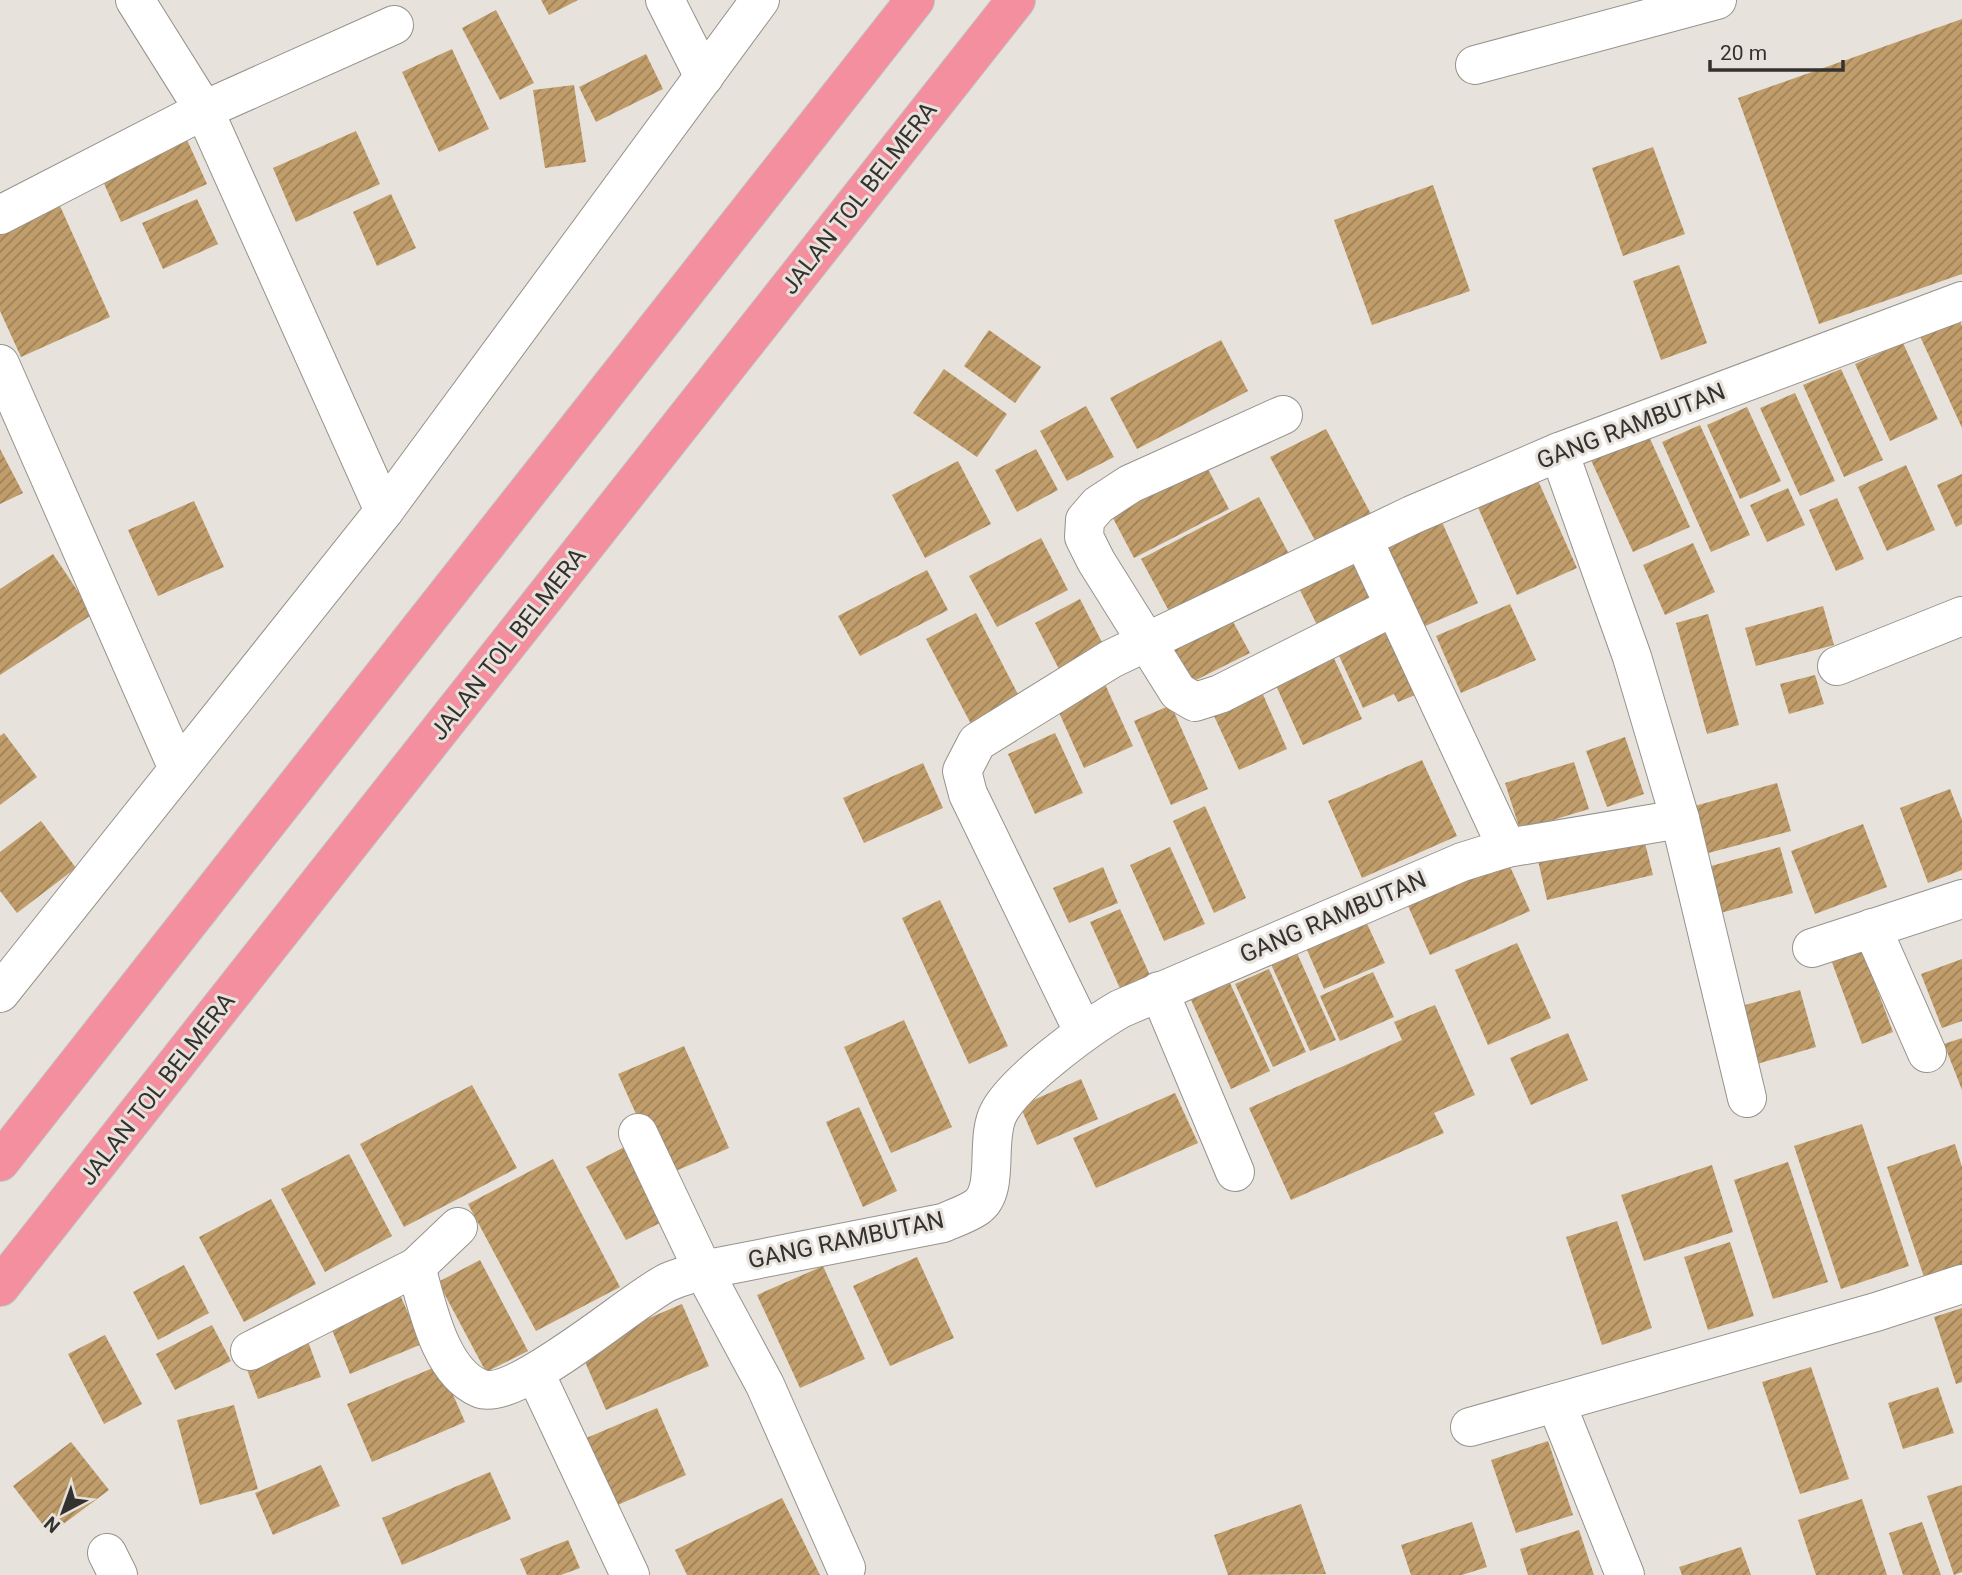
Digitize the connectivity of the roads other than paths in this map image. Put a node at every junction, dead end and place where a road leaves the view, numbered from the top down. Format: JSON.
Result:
{"nodes":[{"id":1,"x":135,"y":0,"type":"edge"},
{"id":2,"x":664,"y":0,"type":"edge"},
{"id":3,"x":760,"y":0,"type":"edge"},
{"id":4,"x":915,"y":0,"type":"edge"},
{"id":5,"x":1016,"y":0,"type":"edge"},
{"id":6,"x":1717,"y":0,"type":"edge"},
{"id":7,"x":394,"y":25,"type":"dead end"},
{"id":8,"x":1475,"y":65,"type":"dead end"},
{"id":9,"x":704,"y":77,"type":"junction"},
{"id":10,"x":204,"y":110,"type":"junction"},
{"id":11,"x":0,"y":215,"type":"edge"},
{"id":12,"x":1962,"y":300,"type":"edge"},
{"id":13,"x":0,"y":363,"type":"edge"},
{"id":14,"x":1283,"y":415,"type":"dead end"},
{"id":15,"x":1559,"y":452,"type":"junction"},
{"id":16,"x":384,"y":512,"type":"junction"},
{"id":17,"x":1363,"y":538,"type":"junction"},
{"id":18,"x":1393,"y":607,"type":"junction"},
{"id":19,"x":1962,"y":616,"type":"edge"},
{"id":20,"x":1148,"y":642,"type":"junction"},
{"id":21,"x":1837,"y":666,"type":"dead end"},
{"id":22,"x":178,"y":769,"type":"junction"},
{"id":23,"x":1681,"y":819,"type":"junction"},
{"id":24,"x":1507,"y":848,"type":"junction"},
{"id":25,"x":1962,"y":899,"type":"edge"},
{"id":26,"x":1872,"y":928,"type":"junction"},
{"id":27,"x":1812,"y":948,"type":"dead end"},
{"id":28,"x":1159,"y":991,"type":"junction"},
{"id":29,"x":0,"y":993,"type":"edge"},
{"id":30,"x":1083,"y":1031,"type":"junction"},
{"id":31,"x":1927,"y":1053,"type":"dead end"},
{"id":32,"x":1747,"y":1098,"type":"dead end"},
{"id":33,"x":638,"y":1133,"type":"dead end"},
{"id":34,"x":0,"y":1162,"type":"edge"},
{"id":35,"x":1234,"y":1172,"type":"dead end"},
{"id":36,"x":458,"y":1227,"type":"dead end"},
{"id":37,"x":416,"y":1267,"type":"junction"},
{"id":38,"x":703,"y":1270,"type":"junction"},
{"id":39,"x":1962,"y":1284,"type":"edge"},
{"id":40,"x":0,"y":1287,"type":"edge"},
{"id":41,"x":250,"y":1351,"type":"dead end"},
{"id":42,"x":535,"y":1373,"type":"junction"},
{"id":43,"x":1556,"y":1403,"type":"junction"},
{"id":44,"x":1470,"y":1427,"type":"dead end"},
{"id":45,"x":846,"y":1568,"type":"dead end"},
{"id":46,"x":630,"y":1575,"type":"edge"},
{"id":47,"x":1625,"y":1575,"type":"edge"}],
"edges":[{"from":1,"to":10,"type":"street"},
{"from":2,"to":9,"type":"street"},
{"from":3,"to":9,"type":"street"},
{"from":4,"to":34,"type":"highway"},
{"from":5,"to":40,"type":"highway","name":"JALAN TOL BELMERA"},
{"from":6,"to":8,"type":"street"},
{"from":7,"to":10,"type":"street"},
{"from":9,"to":16,"type":"street"},
{"from":10,"to":11,"type":"street"},
{"from":10,"to":16,"type":"street"},
{"from":12,"to":15,"type":"street","name":"GANG RAMBUTAN"},
{"from":13,"to":22,"type":"street"},
{"from":14,"to":20,"type":"street"},
{"from":15,"to":17,"type":"street","name":"GANG RAMBUTAN"},
{"from":15,"to":23,"type":"street"},
{"from":16,"to":22,"type":"street"},
{"from":17,"to":18,"type":"street"},
{"from":17,"to":20,"type":"street","name":"GANG RAMBUTAN"},
{"from":18,"to":20,"type":"street"},
{"from":18,"to":24,"type":"street"},
{"from":19,"to":21,"type":"street"},
{"from":20,"to":30,"type":"street","name":"GANG RAMBUTAN"},
{"from":22,"to":29,"type":"street"},
{"from":23,"to":24,"type":"street","name":"GANG RAMBUTAN"},
{"from":23,"to":32,"type":"street"},
{"from":24,"to":28,"type":"street","name":"GANG RAMBUTAN"},
{"from":25,"to":26,"type":"street"},
{"from":26,"to":27,"type":"street"},
{"from":26,"to":31,"type":"street"},
{"from":28,"to":30,"type":"street","name":"GANG RAMBUTAN"},
{"from":28,"to":35,"type":"street"},
{"from":30,"to":38,"type":"street","name":"GANG RAMBUTAN"},
{"from":33,"to":38,"type":"street"},
{"from":36,"to":37,"type":"street"},
{"from":37,"to":41,"type":"street"},
{"from":37,"to":42,"type":"street","name":"GANG RAMBUTAN"},
{"from":38,"to":42,"type":"street","name":"GANG RAMBUTAN"},
{"from":38,"to":45,"type":"street"},
{"from":39,"to":43,"type":"street"},
{"from":42,"to":46,"type":"street"},
{"from":43,"to":44,"type":"street"},
{"from":43,"to":47,"type":"street"}]}
